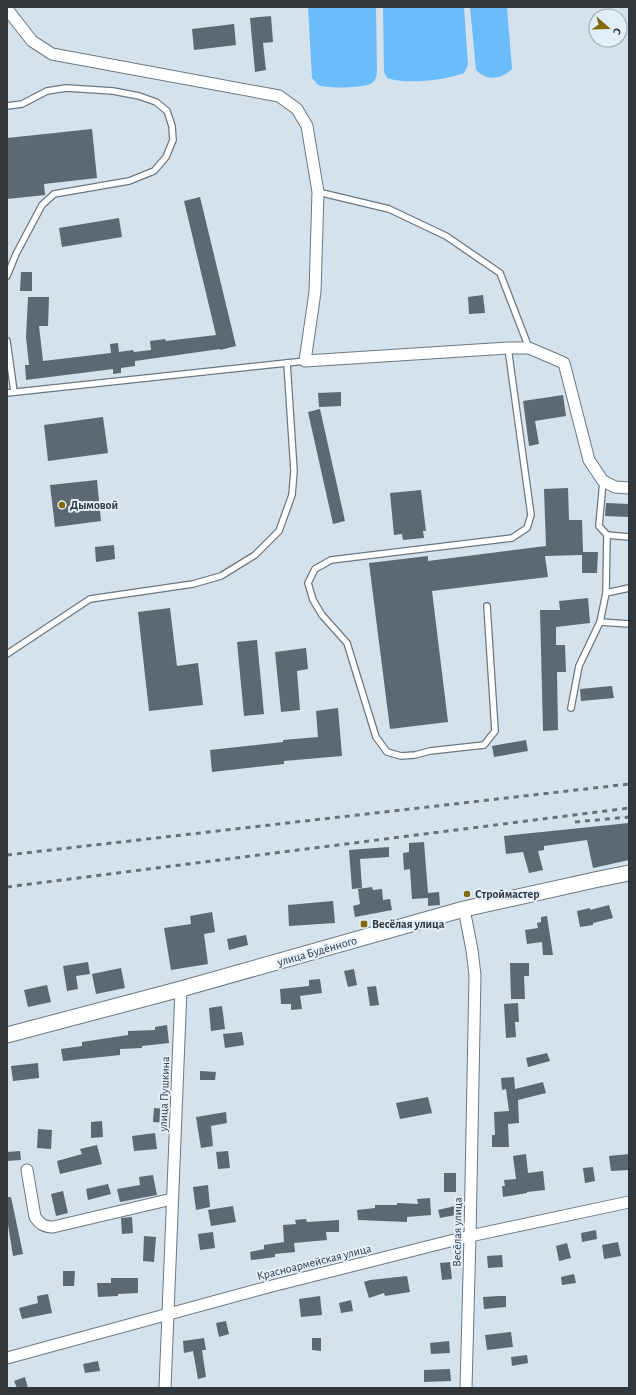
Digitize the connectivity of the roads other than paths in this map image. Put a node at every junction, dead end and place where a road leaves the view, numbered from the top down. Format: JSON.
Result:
{"nodes":[{"id":1,"x":7,"y":10,"type":"edge"},
{"id":2,"x":7,"y":106,"type":"edge"},
{"id":3,"x":318,"y":192,"type":"junction"},
{"id":4,"x":7,"y":276,"type":"edge"},
{"id":5,"x":7,"y":341,"type":"edge"},
{"id":6,"x":508,"y":348,"type":"junction"},
{"id":7,"x":529,"y":348,"type":"junction"},
{"id":8,"x":305,"y":361,"type":"junction"},
{"id":9,"x":287,"y":363,"type":"junction"},
{"id":10,"x":14,"y":392,"type":"junction"},
{"id":11,"x":7,"y":393,"type":"edge"},
{"id":12,"x":603,"y":481,"type":"junction"},
{"id":13,"x":629,"y":488,"type":"edge"},
{"id":14,"x":607,"y":535,"type":"junction"},
{"id":15,"x":629,"y":537,"type":"edge"},
{"id":16,"x":629,"y":588,"type":"edge"},
{"id":17,"x":606,"y":593,"type":"junction"},
{"id":18,"x":487,"y":606,"type":"dead end"},
{"id":19,"x":600,"y":622,"type":"junction"},
{"id":20,"x":629,"y":624,"type":"edge"},
{"id":21,"x":7,"y":654,"type":"edge"},
{"id":22,"x":571,"y":708,"type":"dead end"},
{"id":23,"x":629,"y":874,"type":"edge"},
{"id":24,"x":464,"y":909,"type":"junction"},
{"id":25,"x":181,"y":989,"type":"junction"},
{"id":26,"x":7,"y":1035,"type":"edge"},
{"id":27,"x":27,"y":1170,"type":"dead end"},
{"id":28,"x":172,"y":1199,"type":"junction"},
{"id":29,"x":629,"y":1202,"type":"edge"},
{"id":30,"x":470,"y":1236,"type":"junction"},
{"id":31,"x":167,"y":1315,"type":"junction"},
{"id":32,"x":7,"y":1358,"type":"edge"},
{"id":33,"x":165,"y":1388,"type":"edge"},
{"id":34,"x":466,"y":1388,"type":"edge"}],
"edges":[{"from":1,"to":3,"type":"street"},
{"from":2,"to":4,"type":"lane"},
{"from":3,"to":7,"type":"lane"},
{"from":3,"to":8,"type":"street"},
{"from":5,"to":10,"type":"lane"},
{"from":6,"to":7,"type":"street"},
{"from":6,"to":8,"type":"street"},
{"from":6,"to":18,"type":"lane"},
{"from":7,"to":12,"type":"street"},
{"from":8,"to":9,"type":"lane"},
{"from":9,"to":10,"type":"lane"},
{"from":9,"to":21,"type":"lane"},
{"from":10,"to":11,"type":"lane"},
{"from":12,"to":13,"type":"street"},
{"from":12,"to":14,"type":"lane"},
{"from":14,"to":15,"type":"lane"},
{"from":14,"to":17,"type":"lane"},
{"from":16,"to":17,"type":"lane"},
{"from":17,"to":19,"type":"lane"},
{"from":19,"to":20,"type":"lane"},
{"from":19,"to":22,"type":"lane"},
{"from":23,"to":24,"type":"street","name":"улица Будённого"},
{"from":24,"to":25,"type":"street","name":"улица Будённого"},
{"from":24,"to":30,"type":"street","name":"Весёлая улица"},
{"from":25,"to":26,"type":"street","name":"улица Будённого"},
{"from":25,"to":28,"type":"street","name":"улица Пушкина"},
{"from":27,"to":28,"type":"street"},
{"from":28,"to":31,"type":"street","name":"улица Пушкина"},
{"from":29,"to":30,"type":"street","name":"Красноармейская улица"},
{"from":30,"to":31,"type":"street","name":"Красноармейская улица"},
{"from":30,"to":34,"type":"street","name":"Весёлая улица"},
{"from":31,"to":32,"type":"street","name":"Красноармейская улица"},
{"from":31,"to":33,"type":"street","name":"улица Пушкина"}]}
